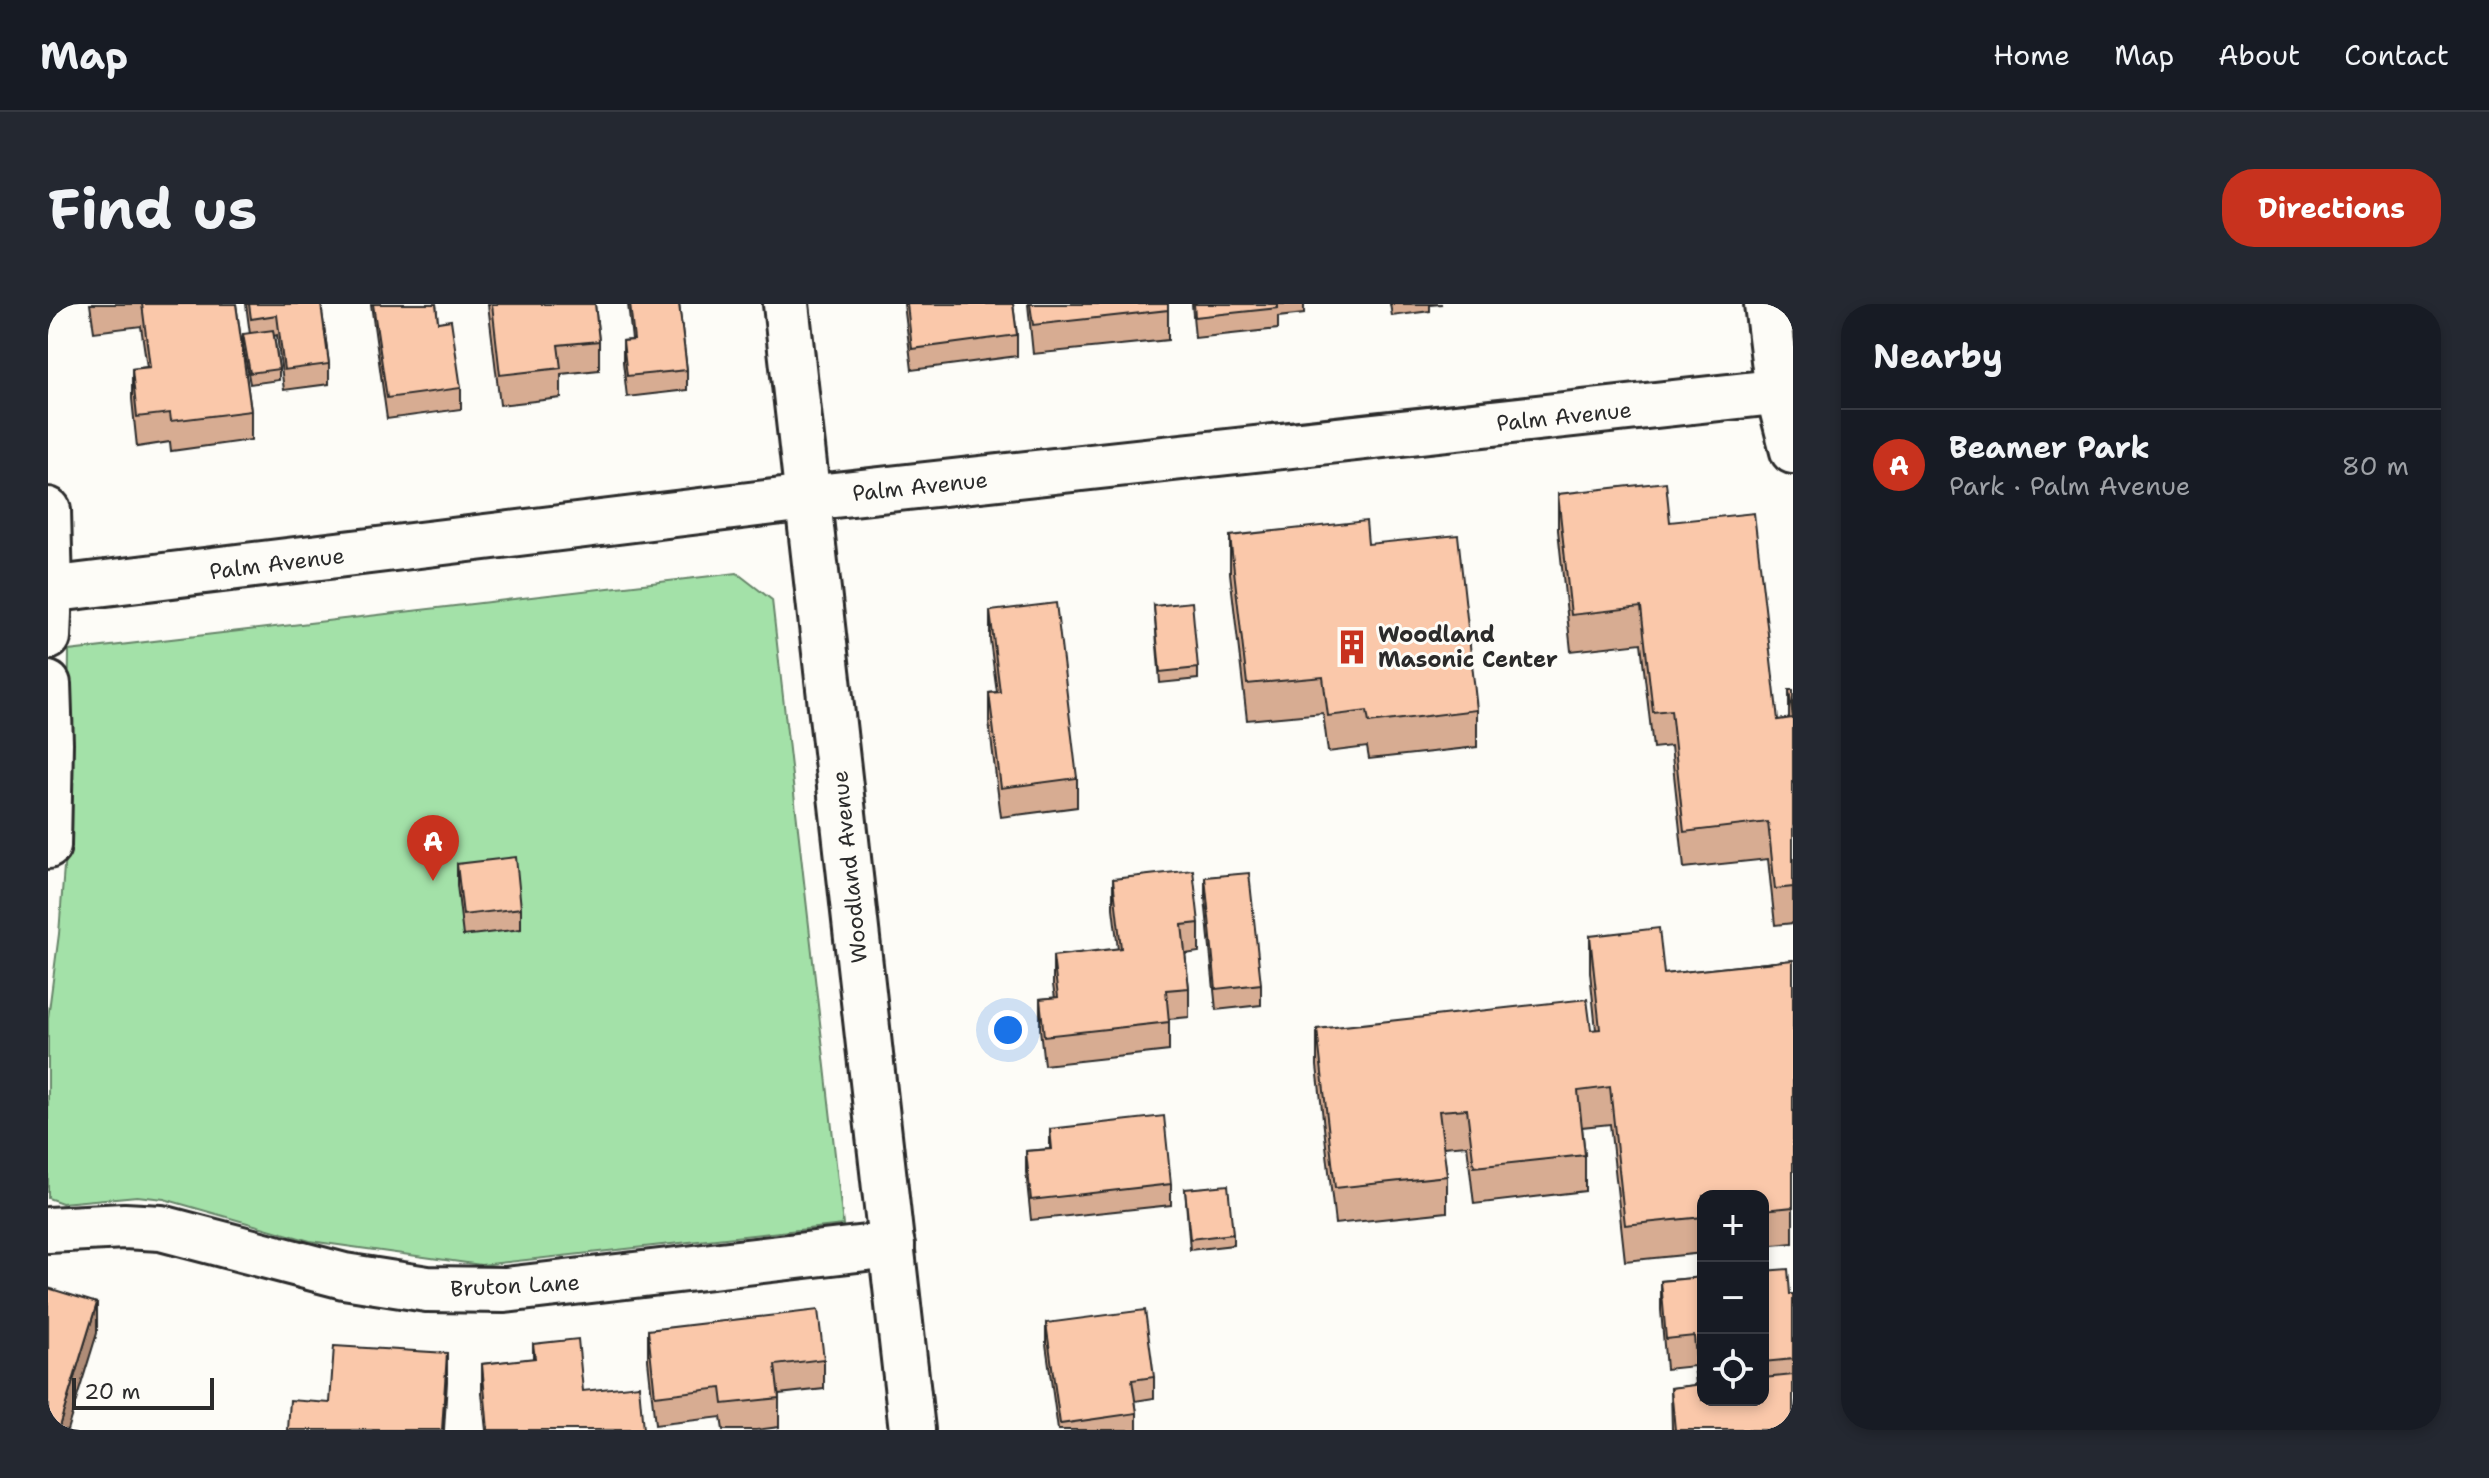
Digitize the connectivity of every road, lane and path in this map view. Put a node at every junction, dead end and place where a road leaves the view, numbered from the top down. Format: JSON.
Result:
{"nodes":[{"id":1,"x":786,"y":304,"type":"edge"},
{"id":2,"x":1767,"y":304,"type":"edge"},
{"id":3,"x":1785,"y":391,"type":"edge"},
{"id":4,"x":1793,"y":451,"type":"edge"},
{"id":5,"x":807,"y":498,"type":"junction"},
{"id":6,"x":48,"y":510,"type":"edge"},
{"id":7,"x":49,"y":590,"type":"edge"},
{"id":8,"x":48,"y":637,"type":"edge"},
{"id":9,"x":48,"y":684,"type":"edge"},
{"id":10,"x":48,"y":846,"type":"edge"},
{"id":11,"x":48,"y":1230,"type":"edge"},
{"id":12,"x":892,"y":1245,"type":"junction"},
{"id":13,"x":912,"y":1430,"type":"edge"}],
"edges":[{"from":1,"to":5,"type":"street","name":"Woodland Avenue"},
{"from":2,"to":3,"type":"street"},
{"from":3,"to":4,"type":"street"},
{"from":3,"to":5,"type":"street","name":"Palm Avenue"},
{"from":5,"to":7,"type":"street","name":"Palm Avenue"},
{"from":5,"to":12,"type":"street","name":"Woodland Avenue"},
{"from":6,"to":7,"type":"street"},
{"from":7,"to":8,"type":"street"},
{"from":9,"to":10,"type":"street"},
{"from":11,"to":12,"type":"street","name":"Bruton Lane"},
{"from":12,"to":13,"type":"street","name":"Woodland Avenue"}]}
